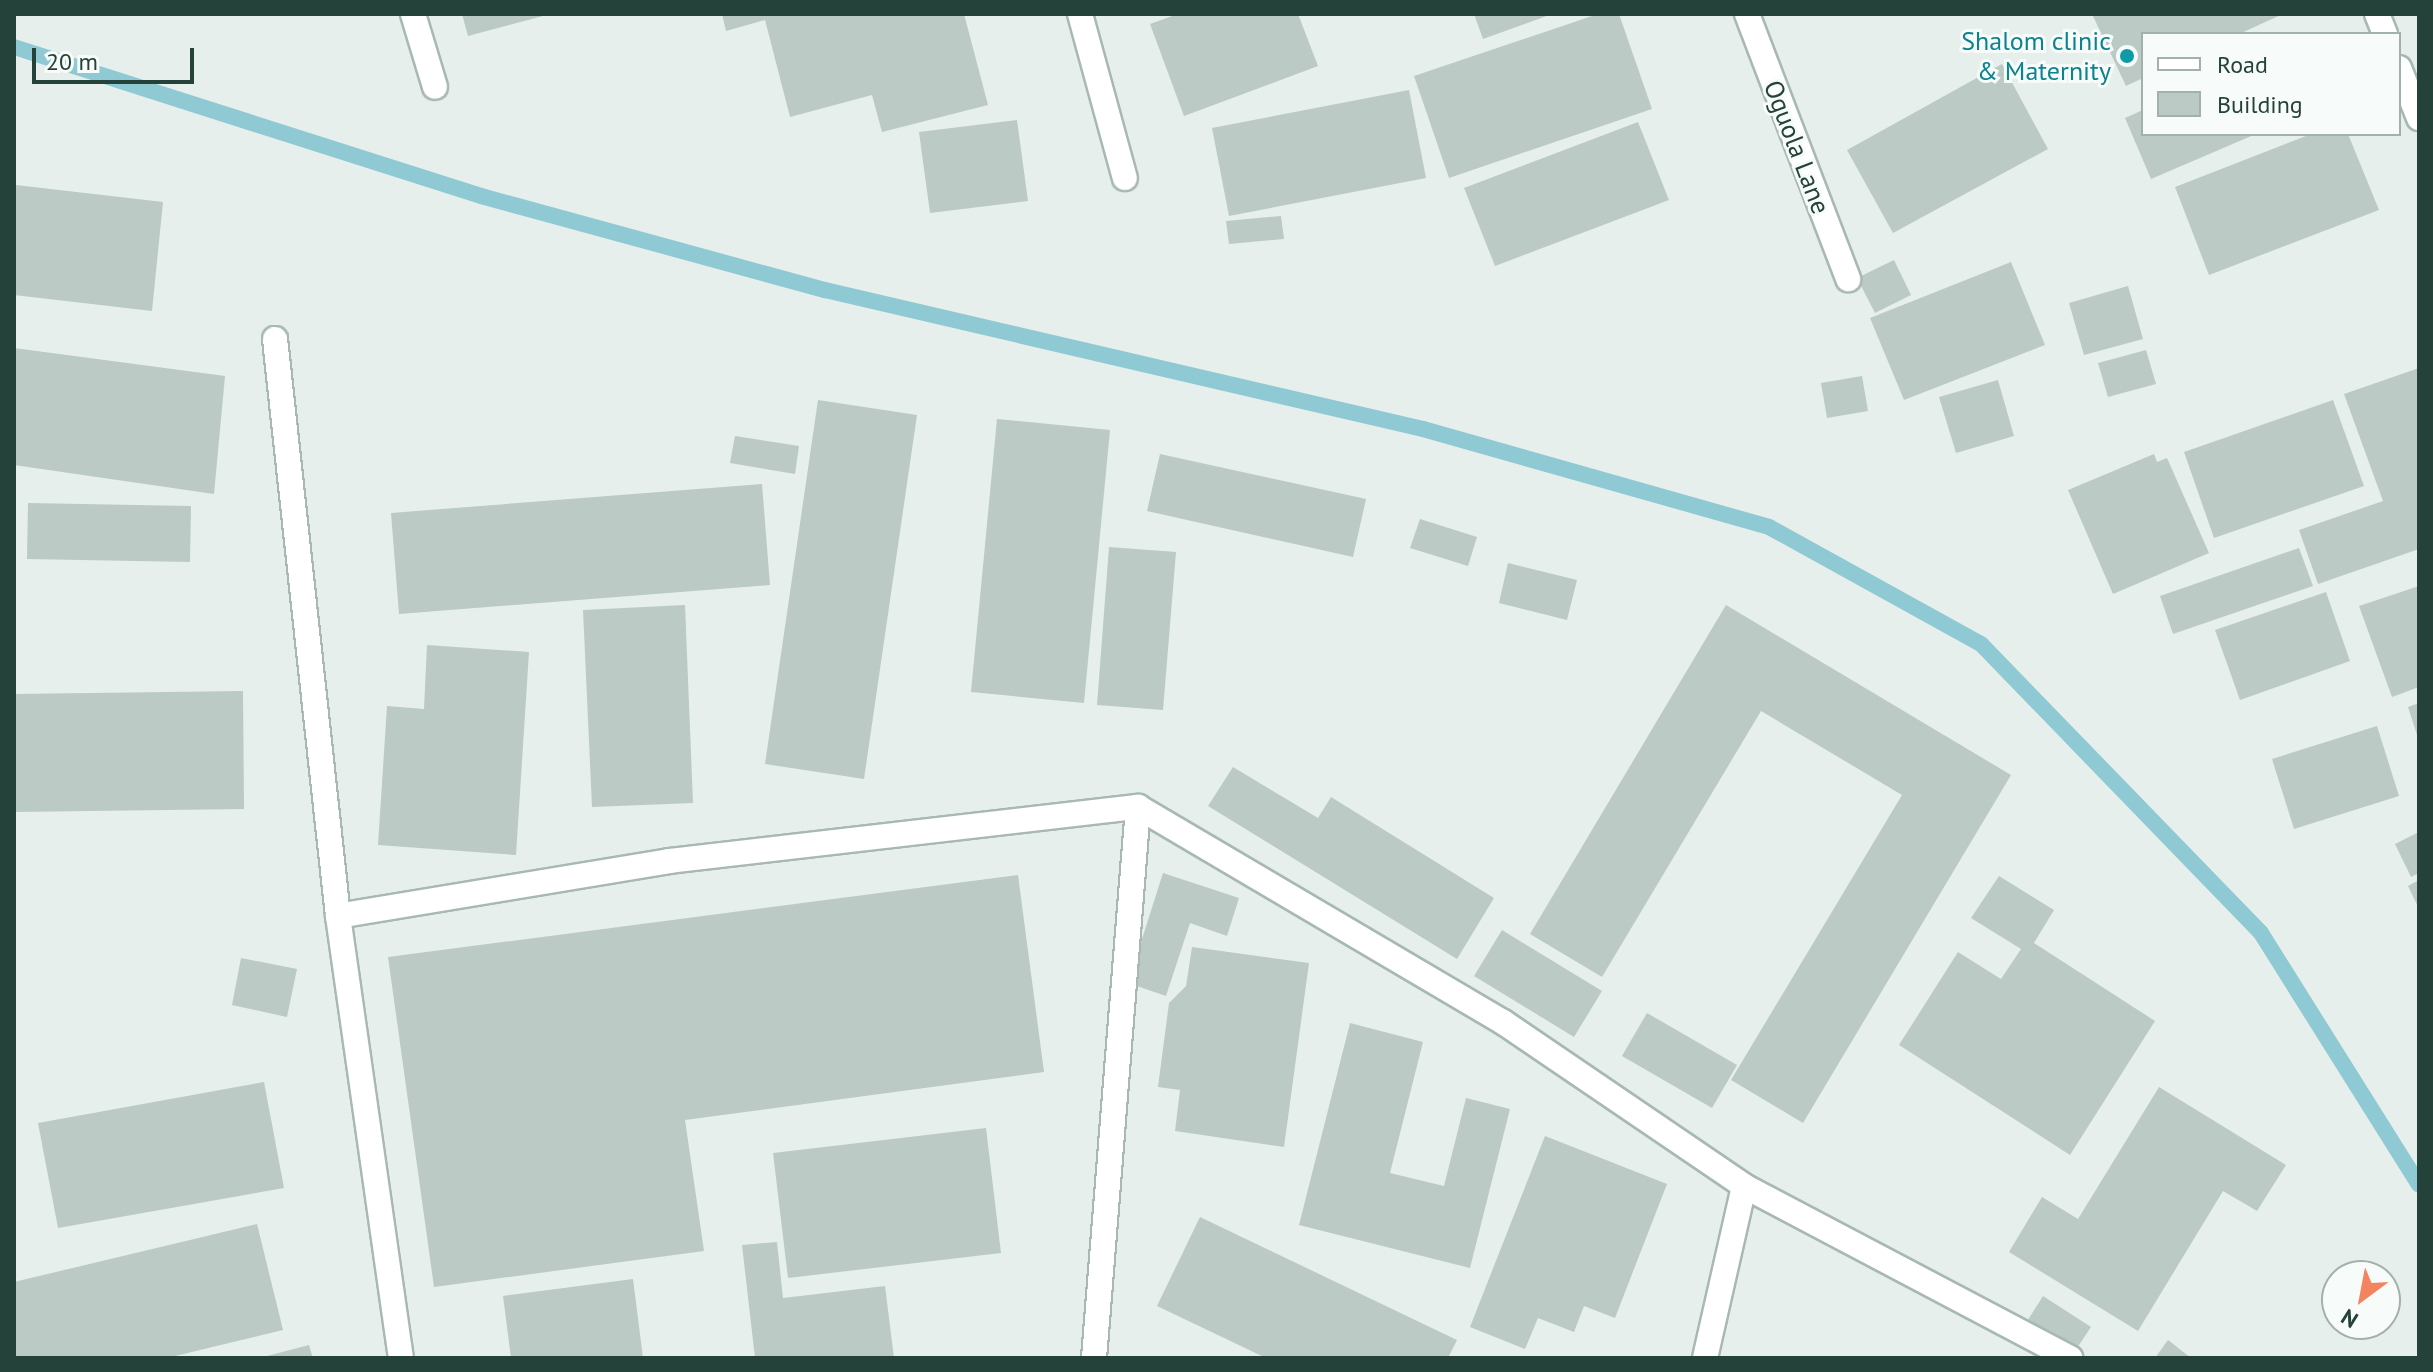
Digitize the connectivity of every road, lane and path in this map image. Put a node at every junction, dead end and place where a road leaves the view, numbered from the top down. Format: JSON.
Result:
{"nodes":[{"id":1,"x":413,"y":14,"type":"edge"},
{"id":2,"x":1080,"y":14,"type":"edge"},
{"id":3,"x":1747,"y":14,"type":"edge"},
{"id":4,"x":2401,"y":73,"type":"edge"},
{"id":5,"x":435,"y":87,"type":"dead end"},
{"id":6,"x":2419,"y":118,"type":"edge"},
{"id":7,"x":1125,"y":178,"type":"dead end"},
{"id":8,"x":1848,"y":279,"type":"dead end"},
{"id":9,"x":275,"y":339,"type":"dead end"},
{"id":10,"x":1138,"y":807,"type":"junction"},
{"id":11,"x":338,"y":916,"type":"junction"},
{"id":12,"x":1744,"y":1186,"type":"junction"},
{"id":13,"x":401,"y":1358,"type":"edge"},
{"id":14,"x":1094,"y":1358,"type":"edge"},
{"id":15,"x":1705,"y":1358,"type":"edge"},
{"id":16,"x":2070,"y":1358,"type":"edge"}],
"edges":[{"from":1,"to":5,"type":"street"},
{"from":2,"to":7,"type":"street"},
{"from":3,"to":8,"type":"street","name":"Oguola Lane"},
{"from":4,"to":6,"type":"street"},
{"from":9,"to":11,"type":"street"},
{"from":10,"to":11,"type":"street"},
{"from":10,"to":12,"type":"street"},
{"from":10,"to":14,"type":"street"},
{"from":11,"to":13,"type":"street"},
{"from":12,"to":15,"type":"street"},
{"from":12,"to":16,"type":"street"}]}
